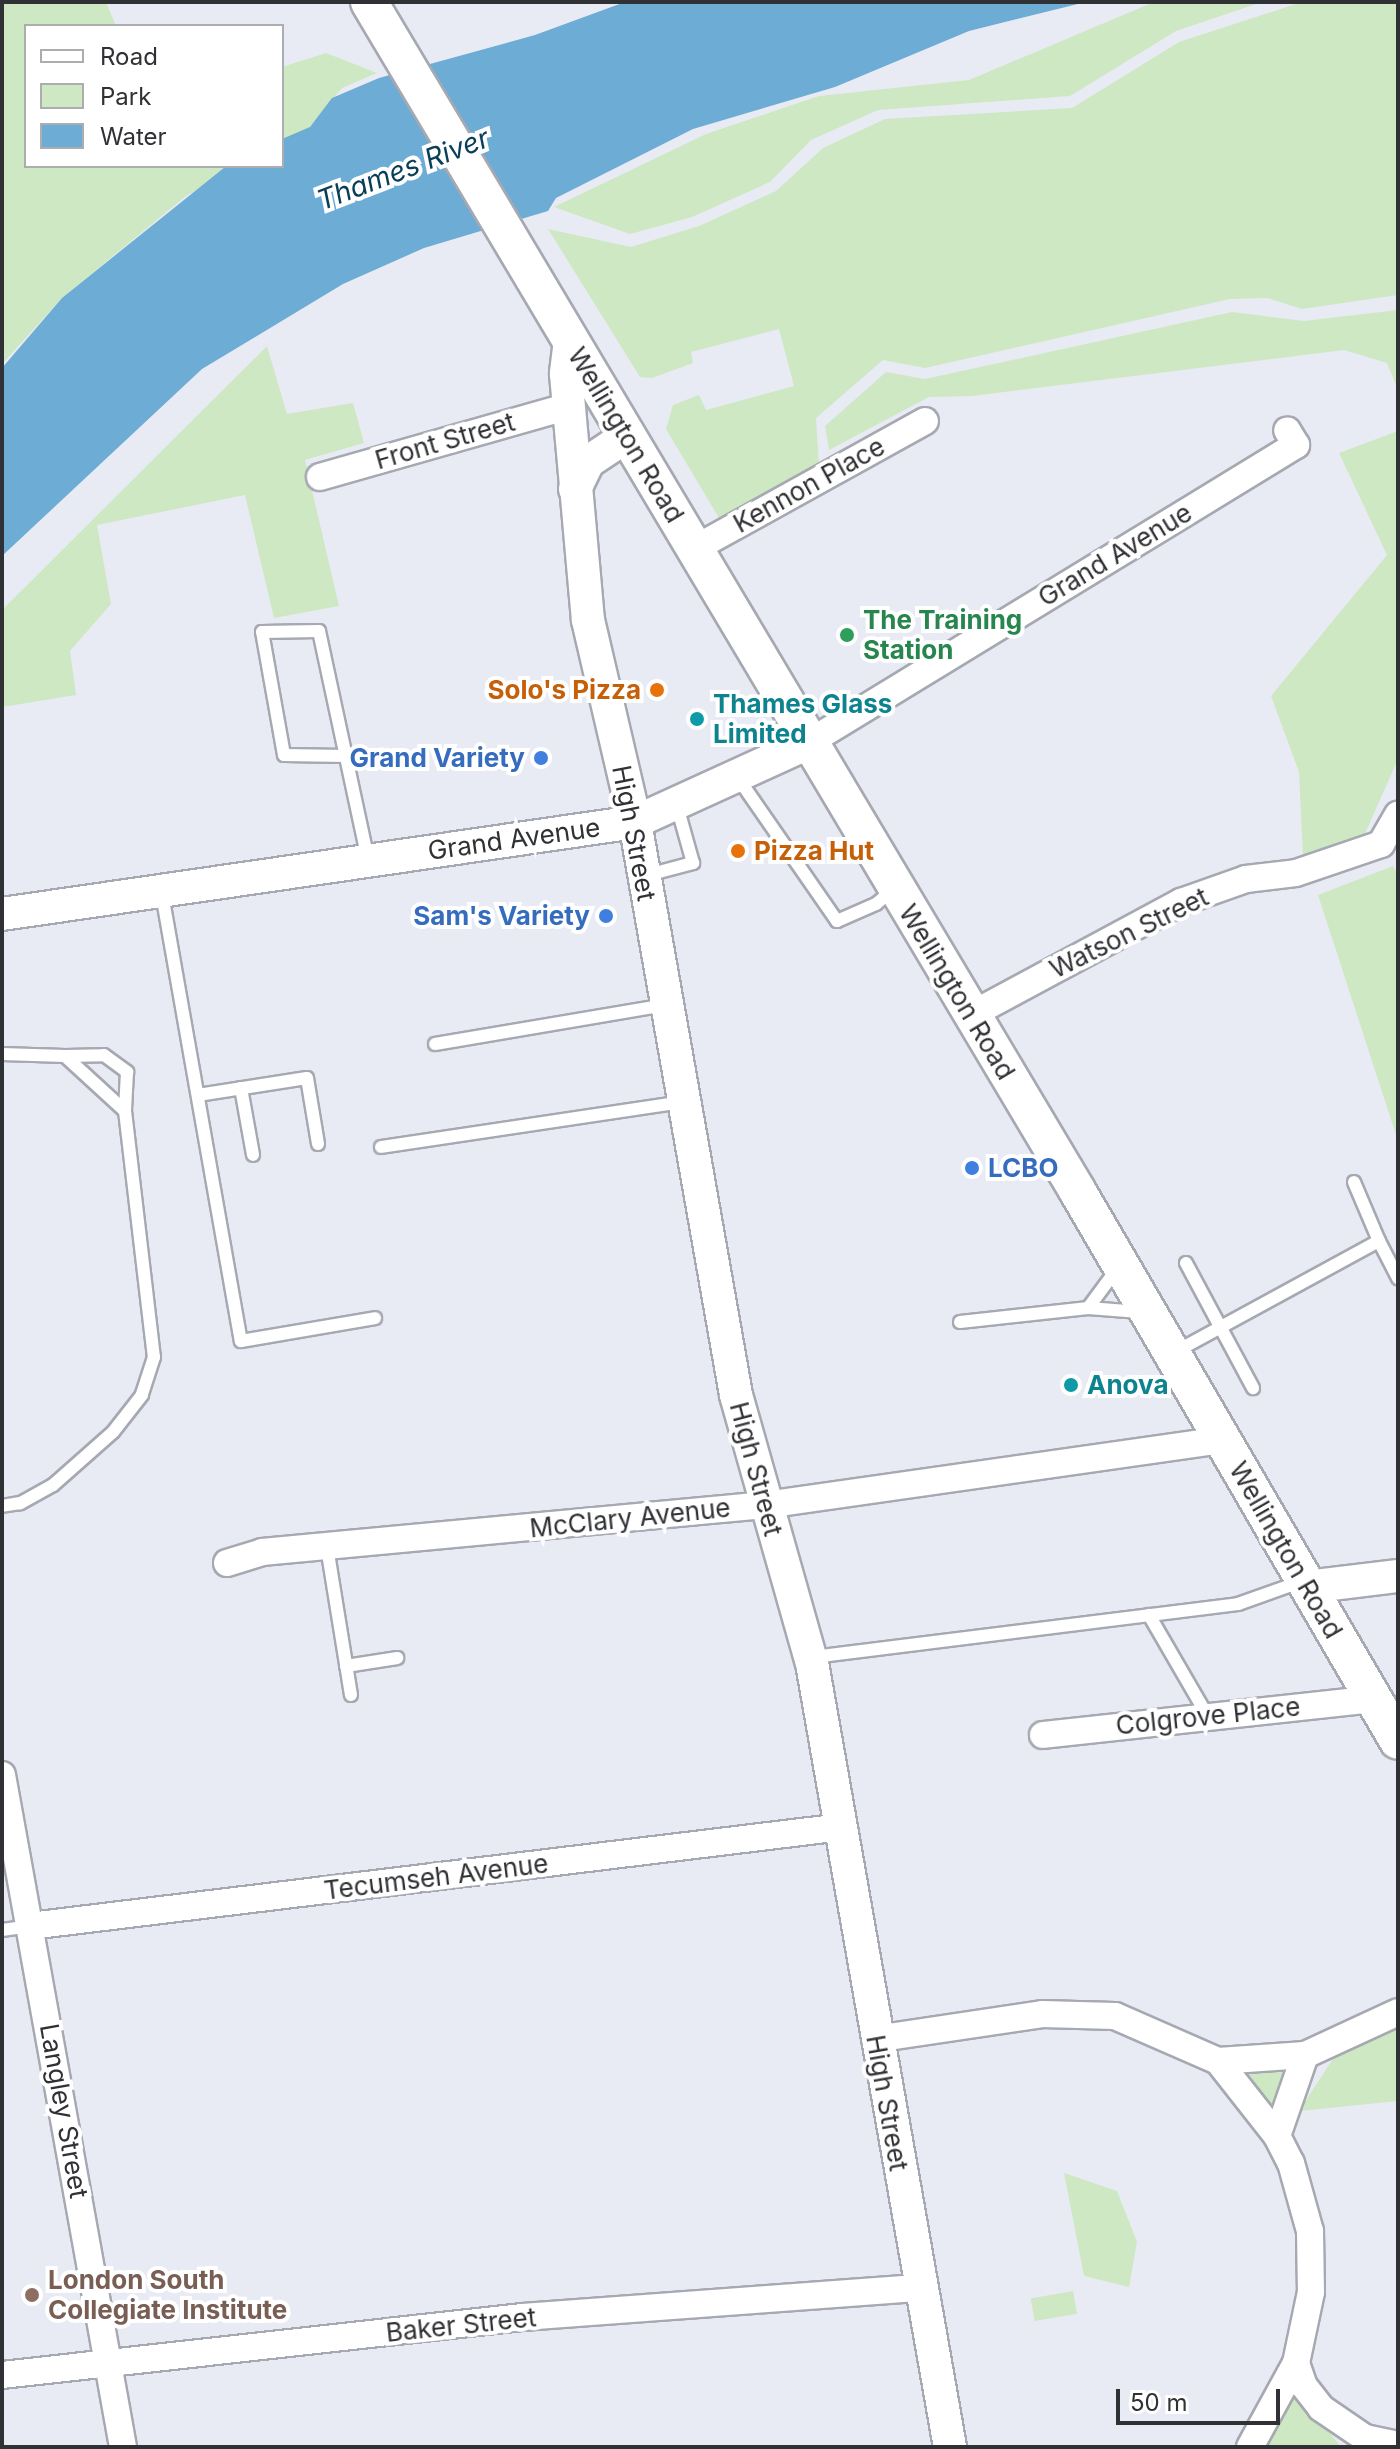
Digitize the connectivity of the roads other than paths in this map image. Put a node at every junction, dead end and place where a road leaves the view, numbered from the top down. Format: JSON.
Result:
{"nodes":[{"id":1,"x":369,"y":2,"type":"edge"},
{"id":2,"x":570,"y":340,"type":"junction"},
{"id":3,"x":570,"y":406,"type":"junction"},
{"id":4,"x":925,"y":421,"type":"dead end"},
{"id":5,"x":1287,"y":430,"type":"dead end"},
{"id":6,"x":627,"y":436,"type":"junction"},
{"id":7,"x":320,"y":477,"type":"dead end"},
{"id":8,"x":575,"y":489,"type":"junction"},
{"id":9,"x":694,"y":549,"type":"junction"},
{"id":10,"x":808,"y":743,"type":"junction"},
{"id":11,"x":346,"y":756,"type":"junction"},
{"id":12,"x":736,"y":775,"type":"junction"},
{"id":13,"x":676,"y":803,"type":"junction"},
{"id":14,"x":1398,"y":814,"type":"edge"},
{"id":15,"x":635,"y":822,"type":"junction"},
{"id":16,"x":368,"y":860,"type":"junction"},
{"id":17,"x":644,"y":876,"type":"junction"},
{"id":18,"x":894,"y":889,"type":"junction"},
{"id":19,"x":161,"y":891,"type":"junction"},
{"id":20,"x":2,"y":914,"type":"edge"},
{"id":21,"x":665,"y":1005,"type":"junction"},
{"id":22,"x":969,"y":1016,"type":"junction"},
{"id":23,"x":435,"y":1044,"type":"dead end"},
{"id":24,"x":2,"y":1054,"type":"edge"},
{"id":25,"x":65,"y":1056,"type":"junction"},
{"id":26,"x":241,"y":1088,"type":"junction"},
{"id":27,"x":198,"y":1095,"type":"junction"},
{"id":28,"x":681,"y":1102,"type":"junction"},
{"id":29,"x":125,"y":1111,"type":"junction"},
{"id":30,"x":318,"y":1144,"type":"dead end"},
{"id":31,"x":381,"y":1147,"type":"dead end"},
{"id":32,"x":253,"y":1155,"type":"dead end"},
{"id":33,"x":1354,"y":1182,"type":"dead end"},
{"id":34,"x":1379,"y":1241,"type":"junction"},
{"id":35,"x":1186,"y":1263,"type":"dead end"},
{"id":36,"x":1119,"y":1265,"type":"junction"},
{"id":37,"x":1398,"y":1278,"type":"edge"},
{"id":38,"x":1088,"y":1308,"type":"junction"},
{"id":39,"x":1148,"y":1313,"type":"junction"},
{"id":40,"x":375,"y":1318,"type":"dead end"},
{"id":41,"x":960,"y":1322,"type":"dead end"},
{"id":42,"x":1222,"y":1329,"type":"junction"},
{"id":43,"x":1172,"y":1354,"type":"junction"},
{"id":44,"x":1253,"y":1388,"type":"dead end"},
{"id":45,"x":1222,"y":1440,"type":"junction"},
{"id":46,"x":765,"y":1505,"type":"junction"},
{"id":47,"x":2,"y":1506,"type":"edge"},
{"id":48,"x":327,"y":1547,"type":"junction"},
{"id":49,"x":227,"y":1563,"type":"dead end"},
{"id":50,"x":1398,"y":1576,"type":"edge"},
{"id":51,"x":1305,"y":1583,"type":"junction"},
{"id":52,"x":1149,"y":1615,"type":"junction"},
{"id":53,"x":810,"y":1657,"type":"junction"},
{"id":54,"x":397,"y":1658,"type":"dead end"},
{"id":55,"x":346,"y":1666,"type":"junction"},
{"id":56,"x":351,"y":1695,"type":"dead end"},
{"id":57,"x":1372,"y":1699,"type":"junction"},
{"id":58,"x":1207,"y":1715,"type":"junction"},
{"id":59,"x":1043,"y":1735,"type":"dead end"},
{"id":60,"x":1398,"y":1741,"type":"edge"},
{"id":61,"x":2,"y":1775,"type":"edge"},
{"id":62,"x":6,"y":1825,"type":"edge"},
{"id":63,"x":842,"y":1827,"type":"junction"},
{"id":64,"x":30,"y":1926,"type":"junction"},
{"id":65,"x":2,"y":1930,"type":"edge"},
{"id":66,"x":1398,"y":2012,"type":"edge"},
{"id":67,"x":875,"y":2039,"type":"junction"},
{"id":68,"x":1305,"y":2055,"type":"junction"},
{"id":69,"x":1218,"y":2061,"type":"junction"},
{"id":70,"x":1277,"y":2136,"type":"junction"},
{"id":71,"x":921,"y":2288,"type":"junction"},
{"id":72,"x":1296,"y":2363,"type":"junction"},
{"id":73,"x":110,"y":2364,"type":"junction"},
{"id":74,"x":2,"y":2375,"type":"edge"},
{"id":75,"x":1398,"y":2445,"type":"edge"},
{"id":76,"x":123,"y":2447,"type":"edge"},
{"id":77,"x":950,"y":2447,"type":"edge"},
{"id":78,"x":1250,"y":2447,"type":"edge"}],
"edges":[{"from":1,"to":2,"type":"main road","name":"Wellington Road"},
{"from":2,"to":3,"type":"street","name":"High Street"},
{"from":2,"to":6,"type":"main road","name":"Wellington Road"},
{"from":3,"to":7,"type":"street","name":"Front Street"},
{"from":3,"to":8,"type":"street","name":"High Street"},
{"from":4,"to":9,"type":"street","name":"Kennon Place"},
{"from":5,"to":10,"type":"street","name":"Grand Avenue"},
{"from":6,"to":8,"type":"street"},
{"from":6,"to":9,"type":"main road","name":"Wellington Road"},
{"from":8,"to":15,"type":"street","name":"High Street"},
{"from":9,"to":10,"type":"main road","name":"Wellington Road"},
{"from":10,"to":12,"type":"street","name":"Grand Avenue"},
{"from":10,"to":18,"type":"main road","name":"Wellington Road"},
{"from":11,"to":11,"type":"lane"},
{"from":11,"to":16,"type":"lane"},
{"from":12,"to":13,"type":"street","name":"Grand Avenue"},
{"from":12,"to":18,"type":"lane"},
{"from":13,"to":15,"type":"street","name":"Grand Avenue"},
{"from":13,"to":17,"type":"lane"},
{"from":14,"to":22,"type":"street","name":"Watson Street"},
{"from":15,"to":16,"type":"street","name":"Grand Avenue"},
{"from":15,"to":17,"type":"street","name":"High Street"},
{"from":16,"to":19,"type":"street","name":"Grand Avenue"},
{"from":17,"to":21,"type":"street","name":"High Street"},
{"from":18,"to":22,"type":"main road","name":"Wellington Road"},
{"from":19,"to":20,"type":"street","name":"Grand Avenue"},
{"from":19,"to":27,"type":"lane"},
{"from":21,"to":23,"type":"lane"},
{"from":21,"to":28,"type":"street","name":"High Street"},
{"from":22,"to":36,"type":"main road","name":"Wellington Road"},
{"from":24,"to":25,"type":"lane"},
{"from":25,"to":29,"type":"lane"},
{"from":25,"to":29,"type":"lane"},
{"from":26,"to":27,"type":"lane"},
{"from":26,"to":30,"type":"lane"},
{"from":26,"to":32,"type":"lane"},
{"from":27,"to":40,"type":"lane"},
{"from":28,"to":31,"type":"lane"},
{"from":28,"to":46,"type":"street","name":"High Street"},
{"from":29,"to":47,"type":"lane"},
{"from":33,"to":34,"type":"lane"},
{"from":34,"to":37,"type":"lane"},
{"from":34,"to":42,"type":"lane"},
{"from":35,"to":42,"type":"lane"},
{"from":36,"to":38,"type":"lane"},
{"from":36,"to":39,"type":"main road","name":"Wellington Road"},
{"from":38,"to":39,"type":"lane"},
{"from":38,"to":41,"type":"lane"},
{"from":39,"to":43,"type":"main road","name":"Wellington Road"},
{"from":42,"to":43,"type":"lane"},
{"from":42,"to":44,"type":"lane"},
{"from":43,"to":45,"type":"main road","name":"Wellington Road"},
{"from":45,"to":46,"type":"street","name":"McClary Avenue"},
{"from":45,"to":51,"type":"main road","name":"Wellington Road"},
{"from":46,"to":48,"type":"street","name":"McClary Avenue"},
{"from":46,"to":53,"type":"street","name":"High Street"},
{"from":48,"to":49,"type":"street","name":"McClary Avenue"},
{"from":48,"to":55,"type":"lane"},
{"from":50,"to":51,"type":"street"},
{"from":51,"to":52,"type":"lane"},
{"from":51,"to":57,"type":"main road","name":"Wellington Road"},
{"from":52,"to":53,"type":"lane"},
{"from":52,"to":58,"type":"lane"},
{"from":53,"to":63,"type":"street","name":"High Street"},
{"from":54,"to":55,"type":"lane"},
{"from":55,"to":56,"type":"lane"},
{"from":57,"to":58,"type":"street","name":"Colgrove Place"},
{"from":57,"to":60,"type":"main road","name":"Wellington Road"},
{"from":58,"to":59,"type":"street","name":"Colgrove Place"},
{"from":61,"to":62,"type":"street","name":"Langley Street"},
{"from":62,"to":64,"type":"street","name":"Langley Street"},
{"from":63,"to":64,"type":"street","name":"Tecumseh Avenue"},
{"from":63,"to":67,"type":"street","name":"High Street"},
{"from":64,"to":65,"type":"lane"},
{"from":64,"to":73,"type":"street","name":"Langley Street"},
{"from":66,"to":68,"type":"street"},
{"from":67,"to":69,"type":"street"},
{"from":67,"to":71,"type":"street","name":"High Street"},
{"from":68,"to":69,"type":"street"},
{"from":68,"to":70,"type":"street"},
{"from":69,"to":70,"type":"street"},
{"from":70,"to":72,"type":"street"},
{"from":71,"to":73,"type":"street","name":"Baker Street"},
{"from":71,"to":77,"type":"street","name":"High Street"},
{"from":72,"to":75,"type":"street"},
{"from":72,"to":78,"type":"street"},
{"from":73,"to":74,"type":"street","name":"Baker Street"},
{"from":73,"to":76,"type":"street","name":"Langley Street"}]}
